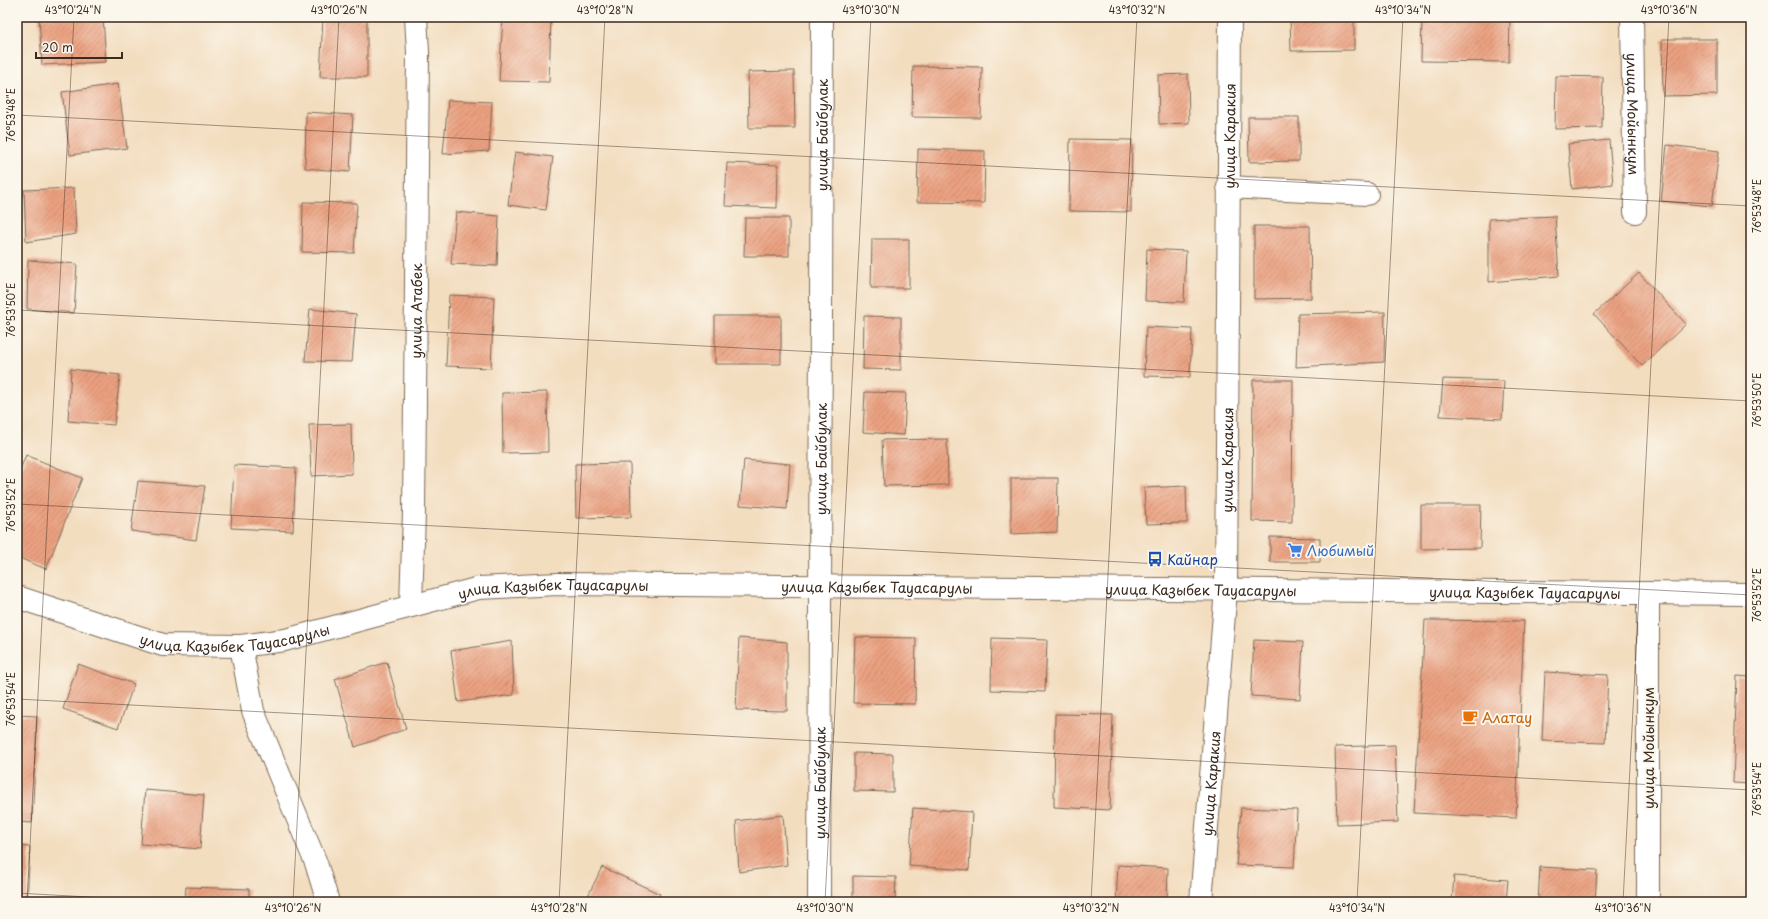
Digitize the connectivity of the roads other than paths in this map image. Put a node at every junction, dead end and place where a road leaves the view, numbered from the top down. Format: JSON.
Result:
{"nodes":[{"id":1,"x":416,"y":17,"type":"edge"},
{"id":2,"x":822,"y":17,"type":"edge"},
{"id":3,"x":1230,"y":17,"type":"edge"},
{"id":4,"x":1632,"y":17,"type":"edge"},
{"id":5,"x":1228,"y":187,"type":"junction"},
{"id":6,"x":1367,"y":194,"type":"dead end"},
{"id":7,"x":1635,"y":212,"type":"dead end"},
{"id":8,"x":821,"y":586,"type":"junction"},
{"id":9,"x":1226,"y":589,"type":"junction"},
{"id":10,"x":1648,"y":593,"type":"junction"},
{"id":11,"x":1751,"y":594,"type":"edge"},
{"id":12,"x":17,"y":597,"type":"edge"},
{"id":13,"x":411,"y":605,"type":"junction"},
{"id":14,"x":241,"y":646,"type":"junction"},
{"id":15,"x":328,"y":902,"type":"edge"},
{"id":16,"x":819,"y":902,"type":"edge"},
{"id":17,"x":1201,"y":902,"type":"edge"},
{"id":18,"x":1648,"y":902,"type":"edge"}],
"edges":[{"from":1,"to":13,"type":"street","name":"улица Атабек"},
{"from":2,"to":8,"type":"street","name":"улица Байбулак"},
{"from":3,"to":5,"type":"street","name":"улица Каракия"},
{"from":4,"to":7,"type":"street","name":"улица Мойынкум"},
{"from":5,"to":6,"type":"street"},
{"from":5,"to":9,"type":"street","name":"улица Каракия"},
{"from":8,"to":9,"type":"street","name":"улица Казыбек Тауасарулы"},
{"from":8,"to":13,"type":"street","name":"улица Казыбек Тауасарулы"},
{"from":8,"to":16,"type":"street","name":"улица Байбулак"},
{"from":9,"to":10,"type":"street","name":"улица Казыбек Тауасарулы"},
{"from":9,"to":17,"type":"street","name":"улица Каракия"},
{"from":10,"to":11,"type":"street","name":"улица Казыбек Тауасарулы"},
{"from":10,"to":18,"type":"street","name":"улица Мойынкум"},
{"from":12,"to":14,"type":"street","name":"улица Казыбек Тауасарулы"},
{"from":13,"to":14,"type":"street","name":"улица Казыбек Тауасарулы"},
{"from":14,"to":15,"type":"street"}]}
